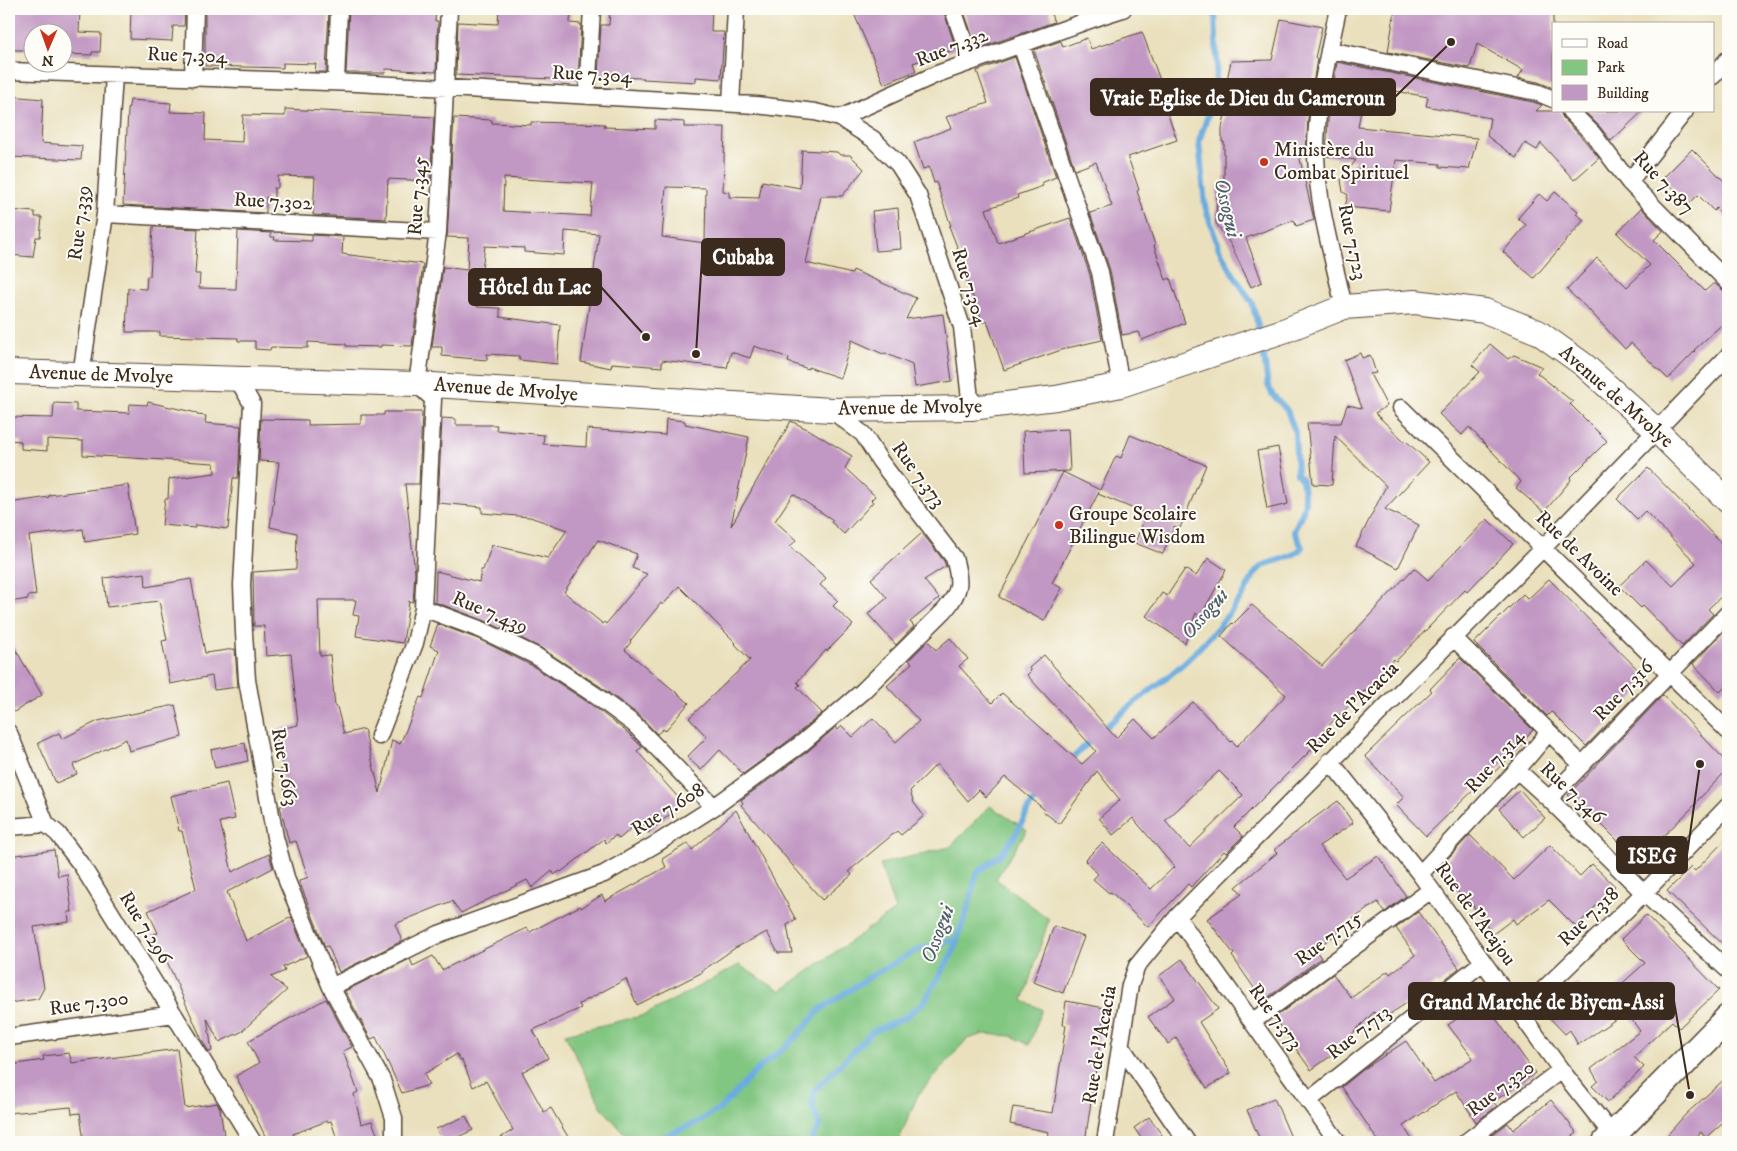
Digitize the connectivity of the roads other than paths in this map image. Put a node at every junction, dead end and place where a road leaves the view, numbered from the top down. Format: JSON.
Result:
{"nodes":[{"id":1,"x":195,"y":9,"type":"edge"},
{"id":2,"x":339,"y":9,"type":"edge"},
{"id":3,"x":449,"y":9,"type":"edge"},
{"id":4,"x":592,"y":9,"type":"edge"},
{"id":5,"x":736,"y":9,"type":"edge"},
{"id":6,"x":953,"y":9,"type":"edge"},
{"id":7,"x":1123,"y":9,"type":"edge"},
{"id":8,"x":1338,"y":9,"type":"edge"},
{"id":9,"x":1100,"y":12,"type":"edge"},
{"id":10,"x":1021,"y":45,"type":"junction"},
{"id":11,"x":1329,"y":50,"type":"junction"},
{"id":12,"x":1727,"y":61,"type":"edge"},
{"id":13,"x":971,"y":62,"type":"junction"},
{"id":14,"x":9,"y":72,"type":"edge"},
{"id":15,"x":1714,"y":75,"type":"edge"},
{"id":16,"x":114,"y":76,"type":"junction"},
{"id":17,"x":193,"y":78,"type":"junction"},
{"id":18,"x":336,"y":82,"type":"junction"},
{"id":19,"x":446,"y":87,"type":"junction"},
{"id":20,"x":587,"y":96,"type":"junction"},
{"id":21,"x":1552,"y":99,"type":"edge"},
{"id":22,"x":731,"y":104,"type":"junction"},
{"id":23,"x":1571,"y":112,"type":"edge"},
{"id":24,"x":1684,"y":112,"type":"edge"},
{"id":25,"x":840,"y":118,"type":"junction"},
{"id":26,"x":1629,"y":182,"type":"junction"},
{"id":27,"x":105,"y":214,"type":"junction"},
{"id":28,"x":438,"y":232,"type":"junction"},
{"id":29,"x":1728,"y":282,"type":"edge"},
{"id":30,"x":1344,"y":307,"type":"junction"},
{"id":31,"x":1728,"y":356,"type":"edge"},
{"id":32,"x":9,"y":372,"type":"edge"},
{"id":33,"x":80,"y":375,"type":"junction"},
{"id":34,"x":237,"y":378,"type":"junction"},
{"id":35,"x":417,"y":384,"type":"junction"},
{"id":36,"x":1120,"y":385,"type":"junction"},
{"id":37,"x":971,"y":408,"type":"junction"},
{"id":38,"x":1401,"y":408,"type":"dead end"},
{"id":39,"x":831,"y":410,"type":"junction"},
{"id":40,"x":1657,"y":431,"type":"junction"},
{"id":41,"x":1728,"y":501,"type":"edge"},
{"id":42,"x":1543,"y":548,"type":"junction"},
{"id":43,"x":959,"y":575,"type":"joint"},
{"id":44,"x":423,"y":608,"type":"junction"},
{"id":45,"x":1728,"y":613,"type":"edge"},
{"id":46,"x":1453,"y":637,"type":"junction"},
{"id":47,"x":1671,"y":674,"type":"junction"},
{"id":48,"x":1728,"y":731,"type":"edge"},
{"id":49,"x":1549,"y":732,"type":"junction"},
{"id":50,"x":9,"y":733,"type":"edge"},
{"id":51,"x":379,"y":736,"type":"dead end"},
{"id":52,"x":1330,"y":761,"type":"junction"},
{"id":53,"x":1582,"y":765,"type":"junction"},
{"id":54,"x":1517,"y":770,"type":"junction"},
{"id":55,"x":1549,"y":799,"type":"junction"},
{"id":56,"x":1728,"y":806,"type":"edge"},
{"id":57,"x":714,"y":807,"type":"junction"},
{"id":58,"x":46,"y":824,"type":"junction"},
{"id":59,"x":9,"y":827,"type":"edge"},
{"id":60,"x":1420,"y":874,"type":"junction"},
{"id":61,"x":1431,"y":890,"type":"junction"},
{"id":62,"x":1644,"y":892,"type":"junction"},
{"id":63,"x":1177,"y":917,"type":"junction"},
{"id":64,"x":1483,"y":962,"type":"junction"},
{"id":65,"x":1728,"y":970,"type":"edge"},
{"id":66,"x":331,"y":987,"type":"junction"},
{"id":67,"x":1520,"y":1013,"type":"junction"},
{"id":68,"x":174,"y":1014,"type":"junction"},
{"id":69,"x":1728,"y":1018,"type":"edge"},
{"id":70,"x":1252,"y":1022,"type":"junction"},
{"id":71,"x":9,"y":1037,"type":"edge"},
{"id":72,"x":1120,"y":1045,"type":"junction"},
{"id":73,"x":1561,"y":1070,"type":"junction"},
{"id":74,"x":1308,"y":1101,"type":"junction"},
{"id":75,"x":1612,"y":1140,"type":"edge"},
{"id":76,"x":253,"y":1142,"type":"edge"},
{"id":77,"x":394,"y":1142,"type":"edge"},
{"id":78,"x":1105,"y":1142,"type":"edge"},
{"id":79,"x":1187,"y":1142,"type":"edge"},
{"id":80,"x":1338,"y":1142,"type":"edge"},
{"id":81,"x":1466,"y":1142,"type":"edge"}],
"edges":[{"from":1,"to":17,"type":"street"},
{"from":2,"to":18,"type":"street"},
{"from":3,"to":19,"type":"street","name":"Rue 7.345"},
{"from":4,"to":20,"type":"street"},
{"from":5,"to":22,"type":"street"},
{"from":6,"to":13,"type":"street"},
{"from":7,"to":9,"type":"street","name":"Rue 7.332"},
{"from":8,"to":11,"type":"street","name":"Rue 7.723"},
{"from":9,"to":10,"type":"street","name":"Rue 7.332"},
{"from":10,"to":13,"type":"street","name":"Rue 7.332"},
{"from":10,"to":36,"type":"street"},
{"from":11,"to":21,"type":"street"},
{"from":11,"to":30,"type":"street","name":"Rue 7.723"},
{"from":12,"to":15,"type":"street"},
{"from":13,"to":25,"type":"street","name":"Rue 7.332"},
{"from":14,"to":16,"type":"street","name":"Rue 7.304"},
{"from":16,"to":17,"type":"street","name":"Rue 7.304"},
{"from":16,"to":27,"type":"street","name":"Rue 7.339"},
{"from":17,"to":18,"type":"street","name":"Rue 7.304"},
{"from":18,"to":19,"type":"street","name":"Rue 7.304"},
{"from":19,"to":20,"type":"street","name":"Rue 7.304"},
{"from":19,"to":28,"type":"street","name":"Rue 7.345"},
{"from":20,"to":22,"type":"street","name":"Rue 7.304"},
{"from":22,"to":25,"type":"street","name":"Rue 7.304"},
{"from":23,"to":26,"type":"street","name":"Rue 7.387"},
{"from":24,"to":26,"type":"street"},
{"from":25,"to":37,"type":"street","name":"Rue 7.304"},
{"from":26,"to":29,"type":"street","name":"Rue 7.387"},
{"from":27,"to":28,"type":"street","name":"Rue 7.302"},
{"from":27,"to":33,"type":"street","name":"Rue 7.339"},
{"from":28,"to":35,"type":"street","name":"Rue 7.345"},
{"from":30,"to":36,"type":"main road","name":"Avenue de Mvolye"},
{"from":30,"to":40,"type":"main road","name":"Avenue de Mvolye"},
{"from":31,"to":40,"type":"street","name":"Rue de l'Acacia"},
{"from":32,"to":33,"type":"main road","name":"Avenue de Mvolye"},
{"from":33,"to":34,"type":"main road","name":"Avenue de Mvolye"},
{"from":34,"to":35,"type":"main road","name":"Avenue de Mvolye"},
{"from":34,"to":66,"type":"street","name":"Rue 7.663"},
{"from":35,"to":39,"type":"main road","name":"Avenue de Mvolye"},
{"from":35,"to":44,"type":"street","name":"Rue 7.439"},
{"from":36,"to":37,"type":"main road","name":"Avenue de Mvolye"},
{"from":37,"to":39,"type":"main road","name":"Avenue de Mvolye"},
{"from":38,"to":42,"type":"street","name":"Rue de Avoine"},
{"from":39,"to":43,"type":"street","name":"Rue 7.373"},
{"from":40,"to":41,"type":"main road","name":"Avenue de Mvolye"},
{"from":40,"to":42,"type":"street","name":"Rue de l'Acacia"},
{"from":42,"to":46,"type":"street","name":"Rue de l'Acacia"},
{"from":42,"to":47,"type":"street","name":"Rue de Avoine"},
{"from":43,"to":57,"type":"street","name":"Rue 7.608"},
{"from":44,"to":51,"type":"street"},
{"from":44,"to":57,"type":"street","name":"Rue 7.439"},
{"from":45,"to":47,"type":"street","name":"Rue 7.316"},
{"from":46,"to":49,"type":"street","name":"Rue 7.314"},
{"from":46,"to":52,"type":"street","name":"Rue de l'Acacia"},
{"from":47,"to":48,"type":"street","name":"Rue de Avoine"},
{"from":47,"to":53,"type":"street","name":"Rue 7.316"},
{"from":49,"to":53,"type":"street"},
{"from":49,"to":54,"type":"street","name":"Rue 7.314"},
{"from":50,"to":58,"type":"street","name":"Rue 7.296"},
{"from":52,"to":60,"type":"street","name":"Rue de l'Acajou"},
{"from":52,"to":63,"type":"street","name":"Rue de l'Acacia"},
{"from":53,"to":55,"type":"street","name":"Rue 7.316"},
{"from":54,"to":55,"type":"street","name":"Rue 7.346"},
{"from":54,"to":60,"type":"street","name":"Rue 7.314"},
{"from":55,"to":62,"type":"street","name":"Rue 7.346"},
{"from":56,"to":62,"type":"street","name":"Rue 7.318"},
{"from":57,"to":66,"type":"street","name":"Rue 7.608"},
{"from":58,"to":59,"type":"street"},
{"from":58,"to":68,"type":"street","name":"Rue 7.296"},
{"from":60,"to":61,"type":"street","name":"Rue de l'Acajou"},
{"from":61,"to":64,"type":"street","name":"Rue de l'Acajou"},
{"from":61,"to":70,"type":"street","name":"Rue 7.715"},
{"from":62,"to":65,"type":"street","name":"Rue 7.346"},
{"from":62,"to":67,"type":"street","name":"Rue 7.318"},
{"from":63,"to":70,"type":"street","name":"Rue 7.373"},
{"from":63,"to":72,"type":"street","name":"Rue de l'Acacia"},
{"from":64,"to":67,"type":"street","name":"Rue de l'Acajou"},
{"from":64,"to":74,"type":"street","name":"Rue 7.713"},
{"from":66,"to":77,"type":"street","name":"Rue 7.663"},
{"from":67,"to":73,"type":"street","name":"Rue de l'Acajou"},
{"from":68,"to":71,"type":"street","name":"Rue 7.300"},
{"from":68,"to":76,"type":"street","name":"Rue 7.296"},
{"from":69,"to":75,"type":"main road"},
{"from":70,"to":74,"type":"street","name":"Rue 7.373"},
{"from":72,"to":78,"type":"street","name":"Rue de l'Acacia"},
{"from":72,"to":79,"type":"street"},
{"from":73,"to":75,"type":"street","name":"Rue de l'Acajou"},
{"from":73,"to":81,"type":"street","name":"Rue 7.320"},
{"from":74,"to":80,"type":"street","name":"Rue 7.373"}]}
